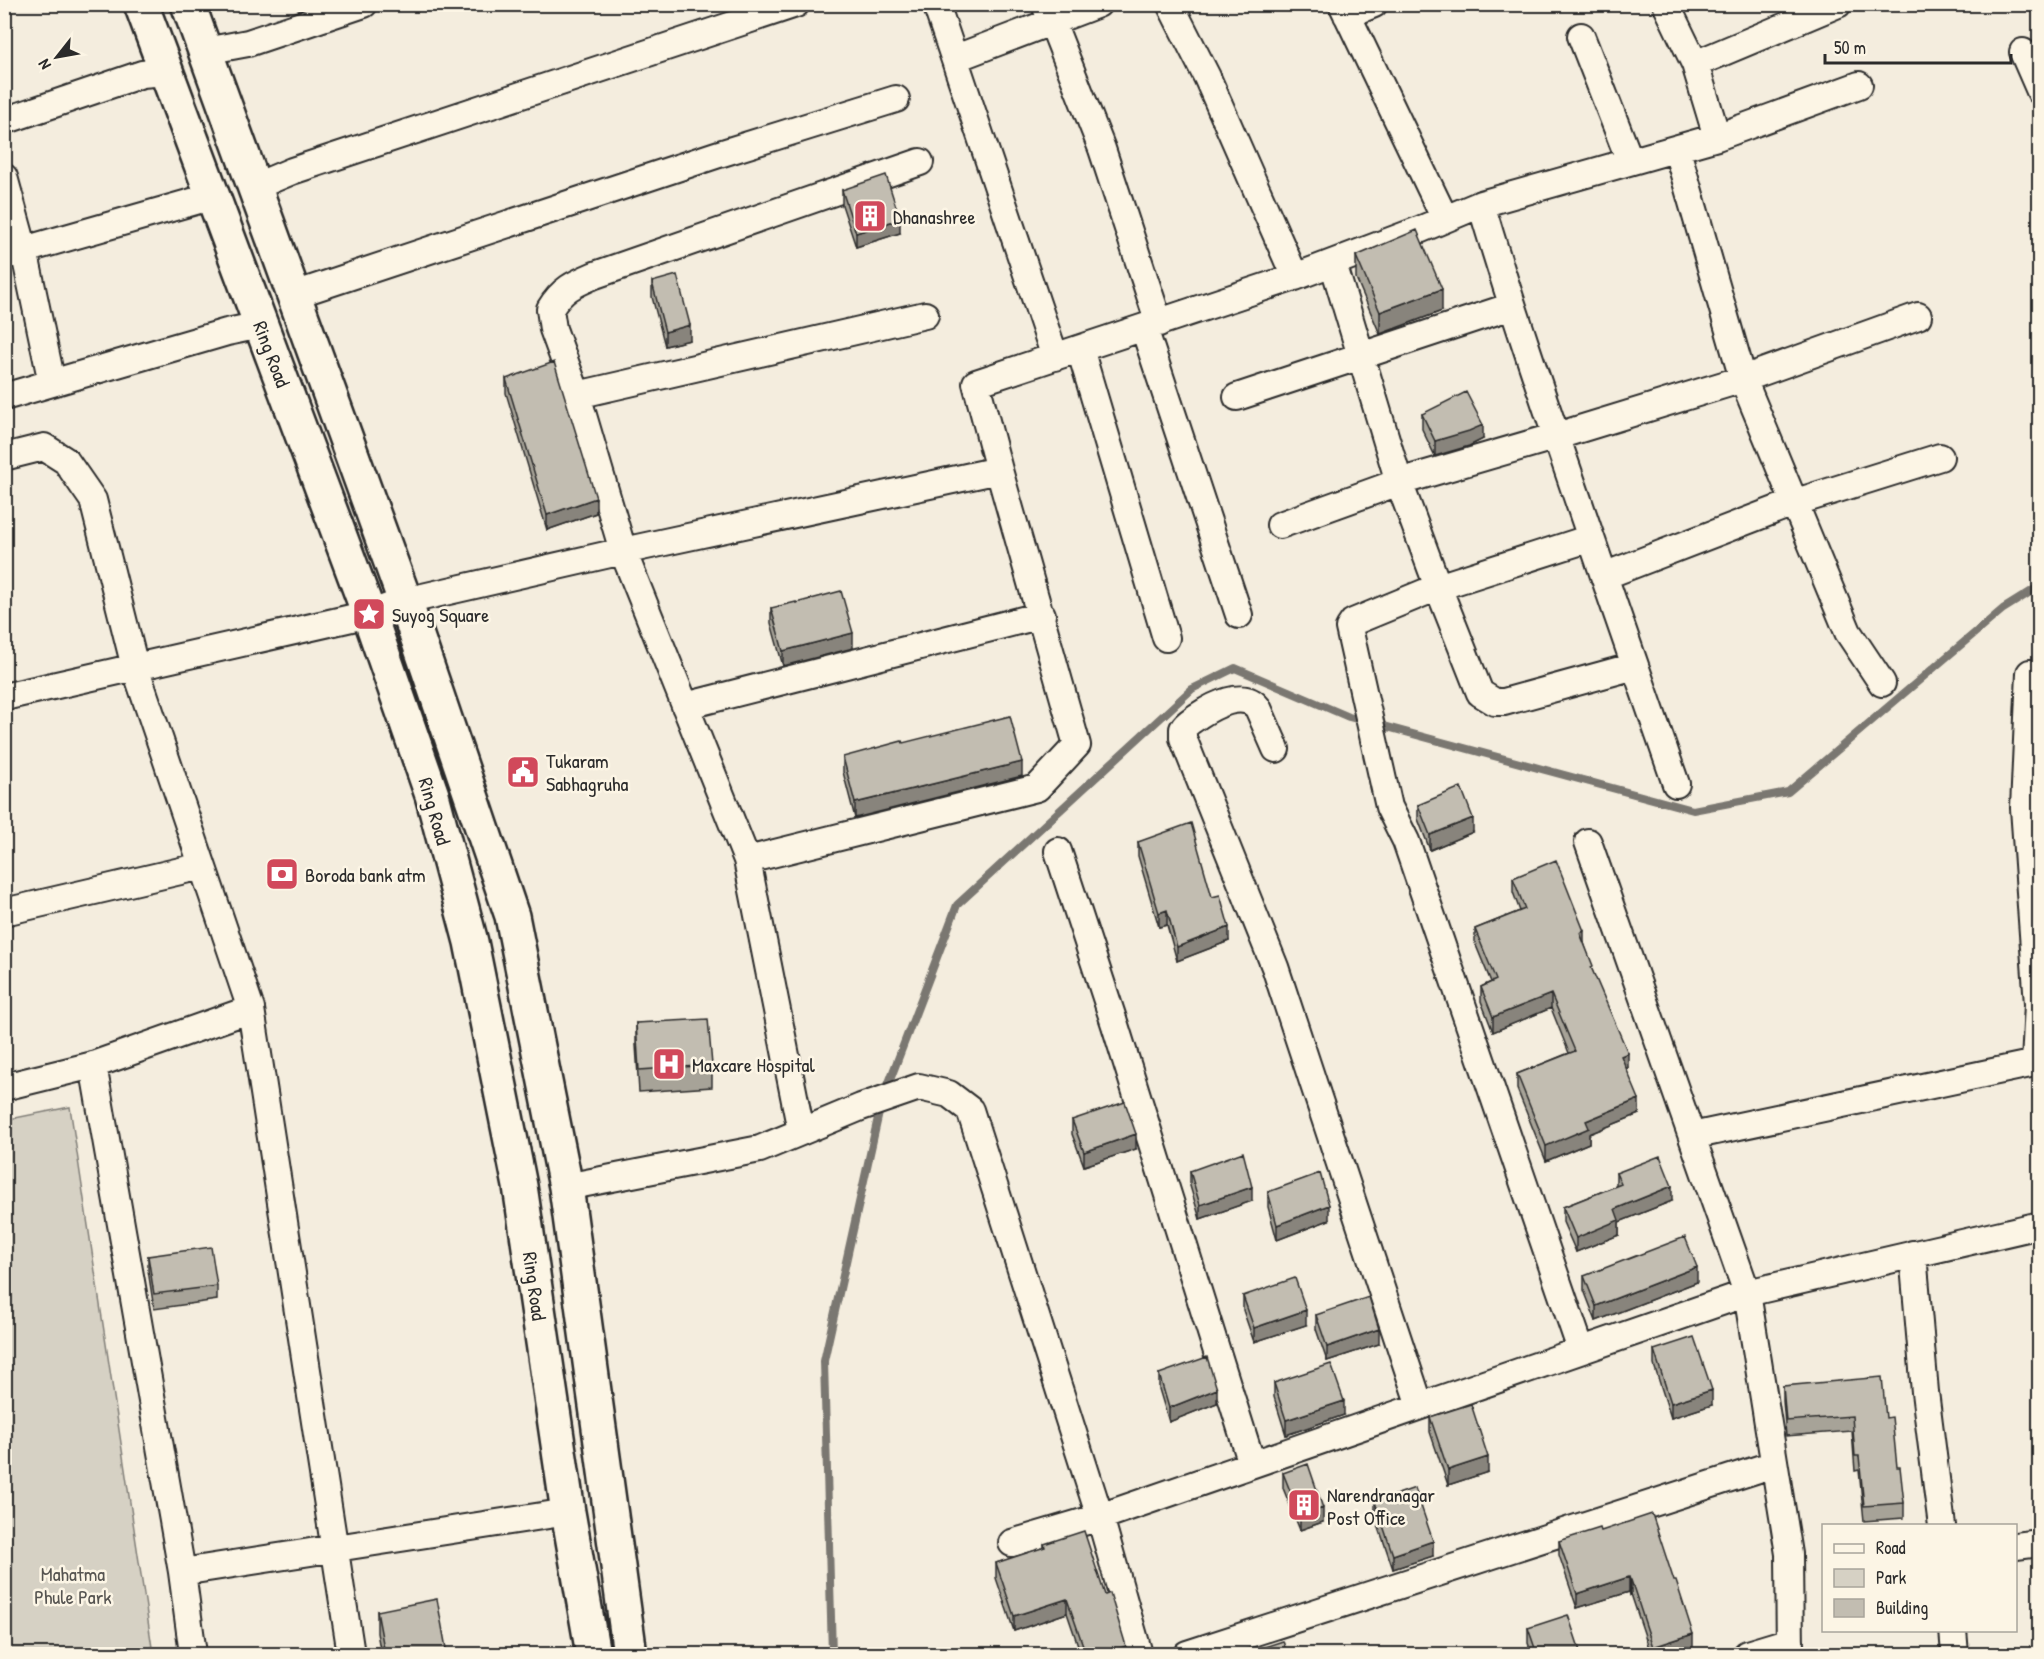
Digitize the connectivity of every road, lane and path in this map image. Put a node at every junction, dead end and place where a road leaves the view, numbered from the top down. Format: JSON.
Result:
{"nodes":[{"id":1,"x":141,"y":4,"type":"edge"},
{"id":2,"x":188,"y":4,"type":"edge"},
{"id":3,"x":364,"y":4,"type":"edge"},
{"id":4,"x":796,"y":4,"type":"edge"},
{"id":5,"x":936,"y":4,"type":"edge"},
{"id":6,"x":1098,"y":4,"type":"edge"},
{"id":7,"x":1170,"y":4,"type":"edge"},
{"id":8,"x":1374,"y":4,"type":"edge"},
{"id":9,"x":1666,"y":4,"type":"edge"},
{"id":10,"x":1838,"y":4,"type":"edge"},
{"id":11,"x":1344,"y":10,"type":"edge"},
{"id":12,"x":1049,"y":13,"type":"edge"},
{"id":13,"x":1581,"y":36,"type":"dead end"},
{"id":14,"x":205,"y":51,"type":"junction"},
{"id":15,"x":2024,"y":52,"type":"dead end"},
{"id":16,"x":956,"y":58,"type":"junction"},
{"id":17,"x":1695,"y":64,"type":"junction"},
{"id":18,"x":166,"y":72,"type":"junction"},
{"id":19,"x":1859,"y":86,"type":"dead end"},
{"id":20,"x":2040,"y":91,"type":"edge"},
{"id":21,"x":896,"y":99,"type":"dead end"},
{"id":22,"x":4,"y":121,"type":"edge"},
{"id":23,"x":1717,"y":137,"type":"junction"},
{"id":24,"x":1677,"y":150,"type":"junction"},
{"id":25,"x":1630,"y":161,"type":"junction"},
{"id":26,"x":920,"y":162,"type":"dead end"},
{"id":27,"x":4,"y":177,"type":"edge"},
{"id":28,"x":254,"y":187,"type":"junction"},
{"id":29,"x":213,"y":196,"type":"junction"},
{"id":30,"x":1481,"y":204,"type":"junction"},
{"id":31,"x":1444,"y":219,"type":"junction"},
{"id":32,"x":14,"y":253,"type":"edge"},
{"id":33,"x":1333,"y":263,"type":"junction"},
{"id":34,"x":1295,"y":278,"type":"junction"},
{"id":35,"x":294,"y":295,"type":"junction"},
{"id":36,"x":1512,"y":306,"type":"junction"},
{"id":37,"x":925,"y":315,"type":"dead end"},
{"id":38,"x":1918,"y":316,"type":"dead end"},
{"id":39,"x":261,"y":325,"type":"junction"},
{"id":40,"x":1151,"y":325,"type":"junction"},
{"id":41,"x":1080,"y":349,"type":"junction"},
{"id":42,"x":1362,"y":356,"type":"junction"},
{"id":43,"x":1055,"y":357,"type":"junction"},
{"id":44,"x":1743,"y":379,"type":"junction"},
{"id":45,"x":52,"y":383,"type":"junction"},
{"id":46,"x":577,"y":395,"type":"junction"},
{"id":47,"x":4,"y":397,"type":"edge"},
{"id":48,"x":1237,"y":397,"type":"dead end"},
{"id":49,"x":1557,"y":436,"type":"junction"},
{"id":50,"x":4,"y":457,"type":"edge"},
{"id":51,"x":1940,"y":457,"type":"dead end"},
{"id":52,"x":999,"y":470,"type":"junction"},
{"id":53,"x":1399,"y":482,"type":"junction"},
{"id":54,"x":1793,"y":503,"type":"junction"},
{"id":55,"x":1280,"y":525,"type":"dead end"},
{"id":56,"x":1591,"y":538,"type":"junction"},
{"id":57,"x":623,"y":551,"type":"junction"},
{"id":58,"x":1604,"y":576,"type":"junction"},
{"id":59,"x":1438,"y":587,"type":"junction"},
{"id":60,"x":405,"y":601,"type":"junction"},
{"id":61,"x":369,"y":614,"type":"junction"},
{"id":62,"x":1042,"y":615,"type":"junction"},
{"id":63,"x":1239,"y":615,"type":"dead end"},
{"id":64,"x":1166,"y":638,"type":"dead end"},
{"id":65,"x":1635,"y":666,"type":"junction"},
{"id":66,"x":135,"y":667,"type":"junction"},
{"id":67,"x":2030,"y":673,"type":"dead end"},
{"id":68,"x":1882,"y":683,"type":"dead end"},
{"id":69,"x":4,"y":697,"type":"edge"},
{"id":70,"x":685,"y":706,"type":"junction"},
{"id":71,"x":1276,"y":749,"type":"dead end"},
{"id":72,"x":1676,"y":784,"type":"dead end"},
{"id":73,"x":1588,"y":842,"type":"dead end"},
{"id":74,"x":1058,"y":851,"type":"dead end"},
{"id":75,"x":747,"y":860,"type":"junction"},
{"id":76,"x":202,"y":866,"type":"junction"},
{"id":77,"x":4,"y":912,"type":"edge"},
{"id":78,"x":251,"y":1009,"type":"junction"},
{"id":79,"x":2037,"y":1063,"type":"edge"},
{"id":80,"x":93,"y":1065,"type":"junction"},
{"id":81,"x":4,"y":1087,"type":"edge"},
{"id":82,"x":801,"y":1131,"type":"junction"},
{"id":83,"x":1692,"y":1136,"type":"junction"},
{"id":84,"x":566,"y":1188,"type":"junction"},
{"id":85,"x":2040,"y":1225,"type":"edge"},
{"id":86,"x":1913,"y":1254,"type":"junction"},
{"id":87,"x":1747,"y":1293,"type":"junction"},
{"id":88,"x":1581,"y":1350,"type":"junction"},
{"id":89,"x":1420,"y":1406,"type":"junction"},
{"id":90,"x":1252,"y":1464,"type":"junction"},
{"id":91,"x":1774,"y":1464,"type":"junction"},
{"id":92,"x":568,"y":1512,"type":"junction"},
{"id":93,"x":1100,"y":1517,"type":"junction"},
{"id":94,"x":1941,"y":1524,"type":"edge"},
{"id":95,"x":1012,"y":1543,"type":"dead end"},
{"id":96,"x":2040,"y":1543,"type":"edge"},
{"id":97,"x":2017,"y":1546,"type":"edge"},
{"id":98,"x":335,"y":1548,"type":"junction"},
{"id":99,"x":182,"y":1572,"type":"junction"},
{"id":100,"x":1953,"y":1632,"type":"edge"},
{"id":101,"x":1790,"y":1648,"type":"edge"},
{"id":102,"x":193,"y":1654,"type":"edge"},
{"id":103,"x":351,"y":1654,"type":"edge"},
{"id":104,"x":593,"y":1654,"type":"edge"},
{"id":105,"x":630,"y":1654,"type":"edge"},
{"id":106,"x":1139,"y":1654,"type":"edge"},
{"id":107,"x":1187,"y":1654,"type":"edge"},
{"id":108,"x":1747,"y":1654,"type":"edge"},
{"id":109,"x":1955,"y":1654,"type":"edge"}],
"edges":[{"from":1,"to":18,"type":"highway","name":"Ring Road"},
{"from":2,"to":14,"type":"highway","name":"Ring Road"},
{"from":3,"to":14,"type":"street"},
{"from":4,"to":28,"type":"street"},
{"from":5,"to":16,"type":"street"},
{"from":6,"to":12,"type":"street"},
{"from":7,"to":34,"type":"street"},
{"from":8,"to":11,"type":"street"},
{"from":9,"to":17,"type":"street"},
{"from":10,"to":17,"type":"street"},
{"from":11,"to":31,"type":"street"},
{"from":12,"to":16,"type":"street"},
{"from":12,"to":40,"type":"street"},
{"from":13,"to":25,"type":"street"},
{"from":14,"to":28,"type":"highway","name":"Ring Road"},
{"from":15,"to":20,"type":"street"},
{"from":16,"to":43,"type":"street"},
{"from":17,"to":23,"type":"street"},
{"from":18,"to":22,"type":"street"},
{"from":18,"to":29,"type":"highway","name":"Ring Road"},
{"from":19,"to":23,"type":"street"},
{"from":21,"to":35,"type":"street"},
{"from":23,"to":24,"type":"street"},
{"from":24,"to":25,"type":"street"},
{"from":24,"to":44,"type":"street"},
{"from":25,"to":30,"type":"street"},
{"from":26,"to":46,"type":"street"},
{"from":27,"to":32,"type":"street"},
{"from":28,"to":35,"type":"highway","name":"Ring Road"},
{"from":29,"to":32,"type":"street"},
{"from":29,"to":39,"type":"highway","name":"Ring Road"},
{"from":30,"to":31,"type":"street"},
{"from":30,"to":36,"type":"street"},
{"from":31,"to":33,"type":"street"},
{"from":32,"to":45,"type":"street"},
{"from":33,"to":34,"type":"street"},
{"from":33,"to":42,"type":"street"},
{"from":34,"to":40,"type":"street"},
{"from":35,"to":60,"type":"highway","name":"Ring Road"},
{"from":36,"to":42,"type":"street"},
{"from":36,"to":49,"type":"street"},
{"from":37,"to":46,"type":"street"},
{"from":38,"to":44,"type":"street"},
{"from":39,"to":45,"type":"street"},
{"from":39,"to":61,"type":"highway","name":"Ring Road"},
{"from":40,"to":41,"type":"street"},
{"from":40,"to":63,"type":"street"},
{"from":41,"to":43,"type":"street"},
{"from":41,"to":64,"type":"street"},
{"from":42,"to":48,"type":"street"},
{"from":42,"to":53,"type":"street"},
{"from":43,"to":52,"type":"street"},
{"from":44,"to":49,"type":"street"},
{"from":44,"to":54,"type":"street"},
{"from":45,"to":47,"type":"street"},
{"from":46,"to":57,"type":"street"},
{"from":49,"to":53,"type":"street"},
{"from":49,"to":56,"type":"street"},
{"from":50,"to":66,"type":"street"},
{"from":51,"to":54,"type":"street"},
{"from":52,"to":57,"type":"street"},
{"from":52,"to":62,"type":"street"},
{"from":53,"to":55,"type":"street"},
{"from":53,"to":59,"type":"street"},
{"from":54,"to":58,"type":"street"},
{"from":54,"to":68,"type":"street"},
{"from":56,"to":58,"type":"street"},
{"from":56,"to":59,"type":"street"},
{"from":57,"to":60,"type":"street"},
{"from":57,"to":70,"type":"street"},
{"from":58,"to":65,"type":"street"},
{"from":59,"to":65,"type":"street"},
{"from":59,"to":88,"type":"street"},
{"from":60,"to":61,"type":"street"},
{"from":60,"to":84,"type":"highway","name":"Ring Road"},
{"from":61,"to":66,"type":"street"},
{"from":61,"to":92,"type":"highway","name":"Ring Road"},
{"from":62,"to":70,"type":"street"},
{"from":62,"to":75,"type":"street"},
{"from":65,"to":72,"type":"street"},
{"from":66,"to":69,"type":"street"},
{"from":66,"to":76,"type":"street"},
{"from":67,"to":79,"type":"street"},
{"from":70,"to":75,"type":"street"},
{"from":71,"to":89,"type":"street"},
{"from":73,"to":83,"type":"street"},
{"from":74,"to":90,"type":"street"},
{"from":75,"to":82,"type":"street"},
{"from":76,"to":77,"type":"street"},
{"from":76,"to":78,"type":"street"},
{"from":78,"to":80,"type":"street"},
{"from":78,"to":98,"type":"street"},
{"from":79,"to":83,"type":"street"},
{"from":80,"to":81,"type":"street"},
{"from":80,"to":99,"type":"street"},
{"from":82,"to":84,"type":"street"},
{"from":82,"to":93,"type":"street"},
{"from":83,"to":87,"type":"street"},
{"from":84,"to":105,"type":"highway","name":"Ring Road"},
{"from":85,"to":86,"type":"street"},
{"from":86,"to":87,"type":"street"},
{"from":86,"to":94,"type":"street"},
{"from":87,"to":88,"type":"street"},
{"from":87,"to":91,"type":"street"},
{"from":88,"to":89,"type":"street"},
{"from":89,"to":90,"type":"street"},
{"from":90,"to":93,"type":"street"},
{"from":91,"to":101,"type":"street"},
{"from":91,"to":107,"type":"street"},
{"from":92,"to":98,"type":"street"},
{"from":92,"to":104,"type":"highway","name":"Ring Road"},
{"from":93,"to":95,"type":"street"},
{"from":93,"to":106,"type":"street"},
{"from":96,"to":97,"type":"street"},
{"from":98,"to":99,"type":"street"},
{"from":98,"to":103,"type":"street"},
{"from":99,"to":102,"type":"street"},
{"from":100,"to":109,"type":"street"},
{"from":101,"to":108,"type":"street"}]}
